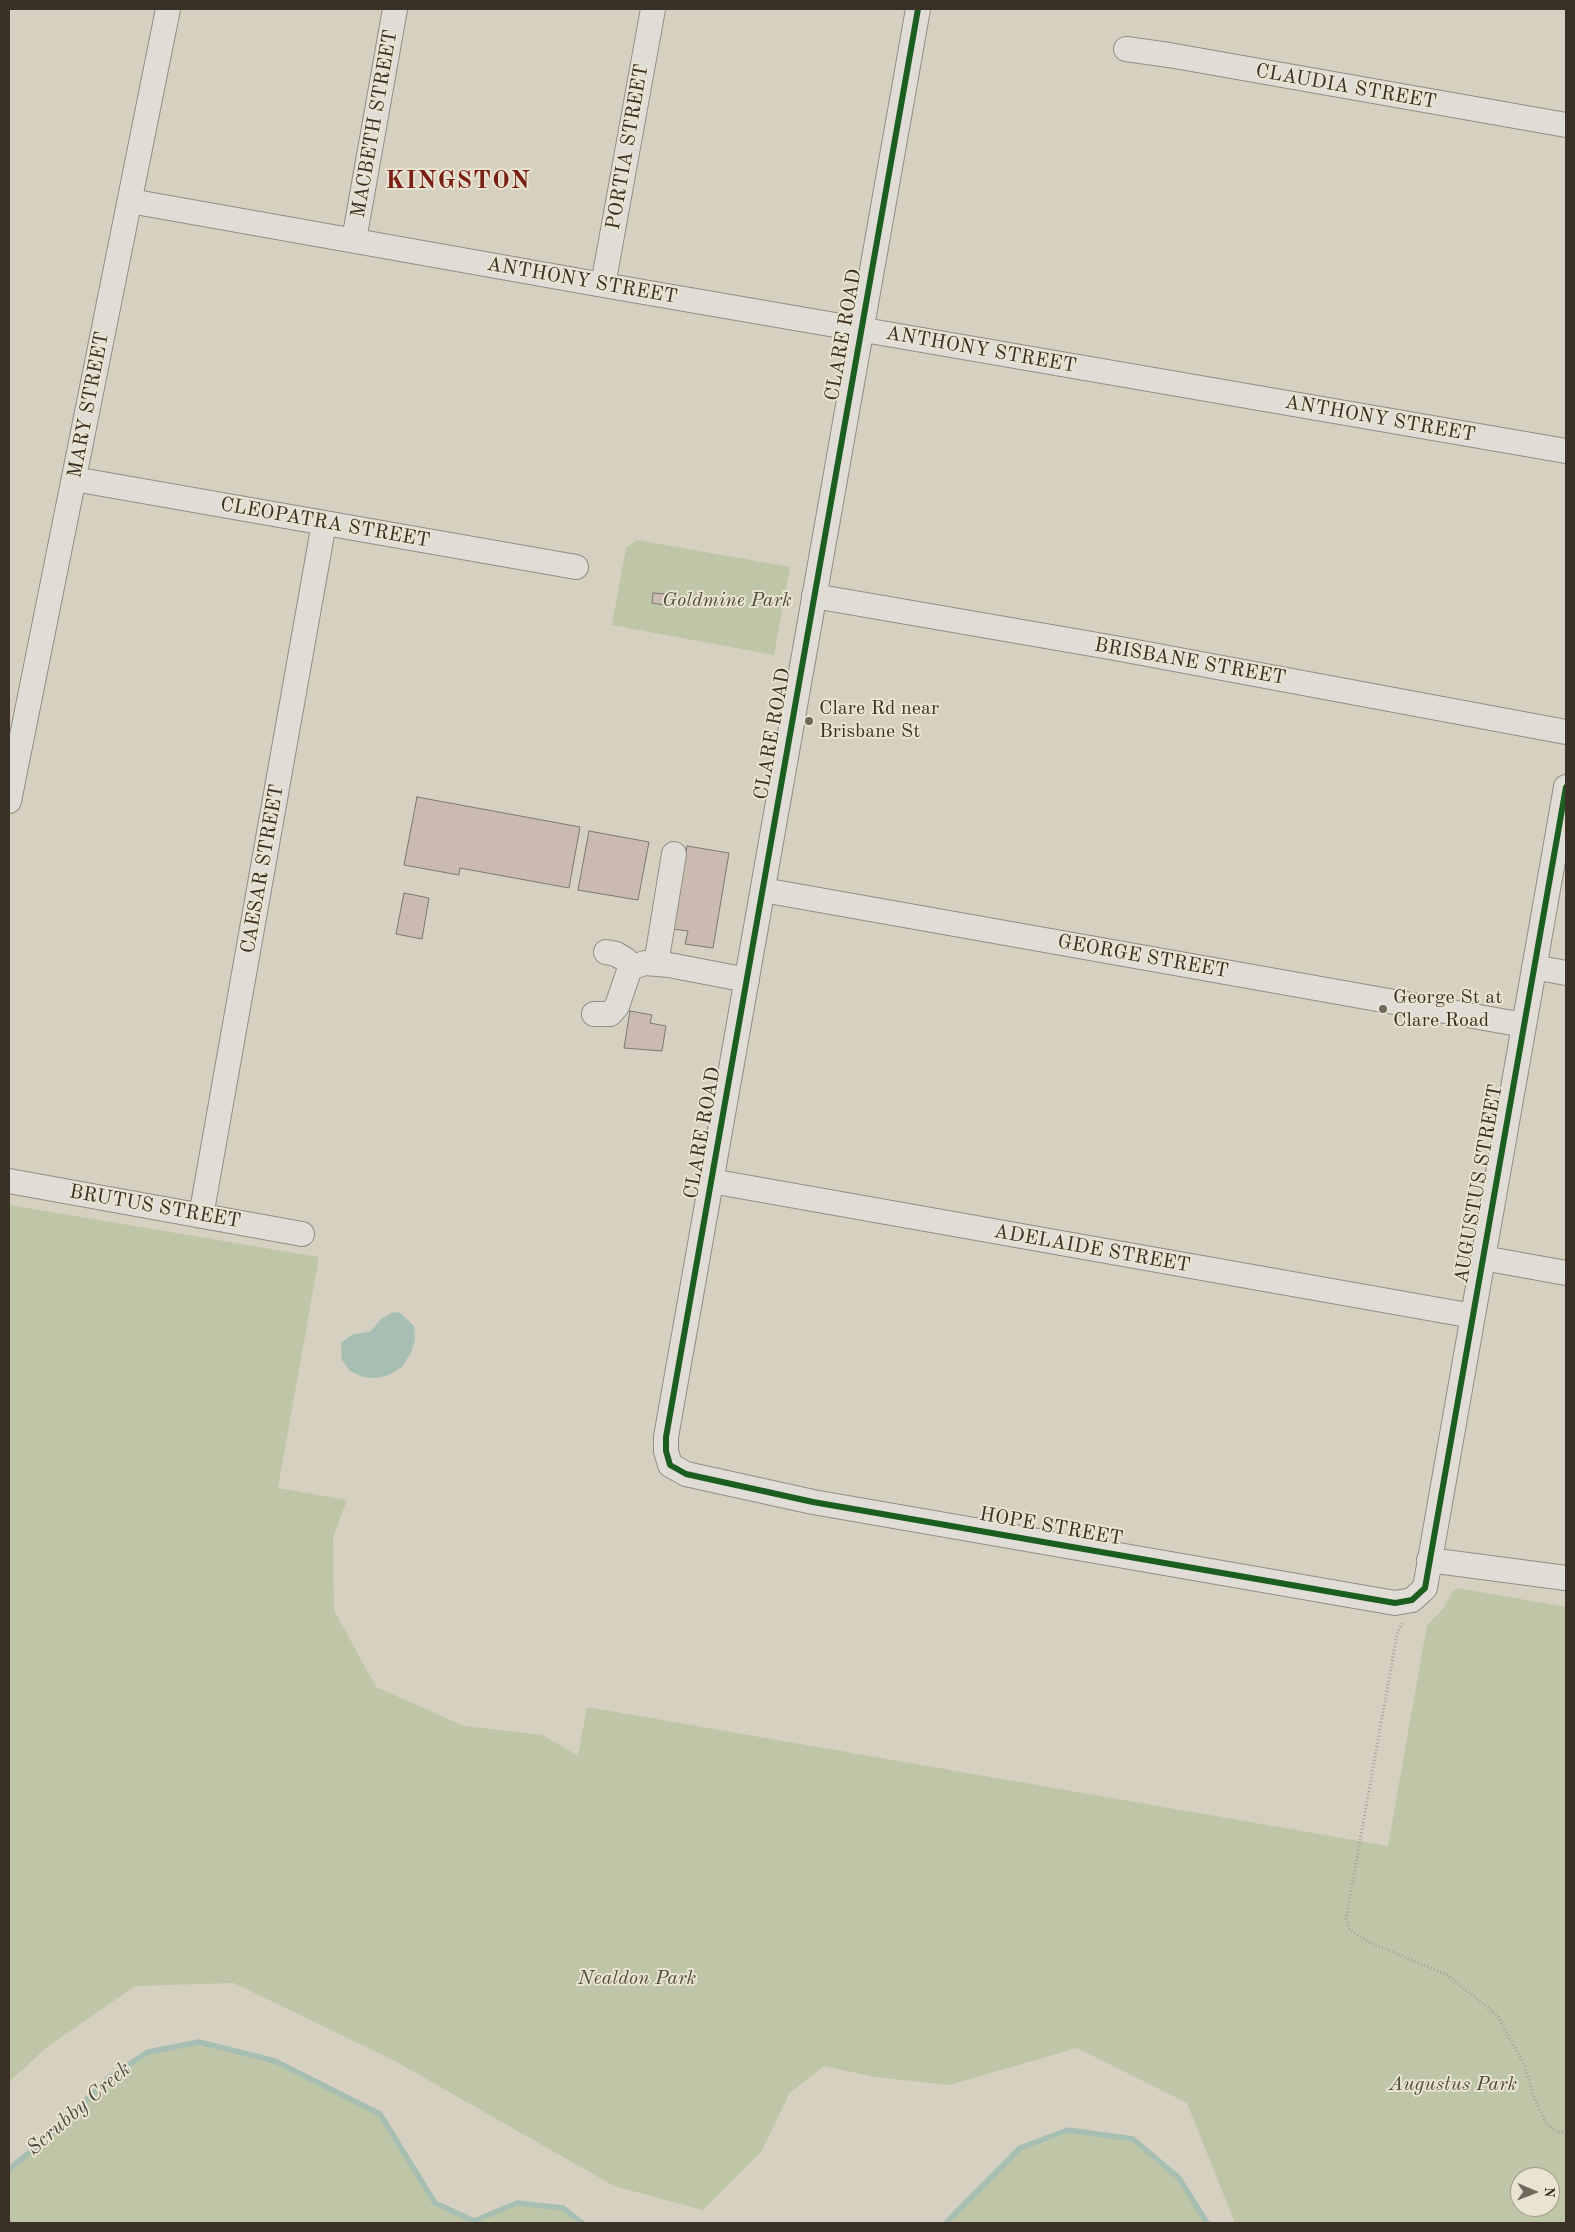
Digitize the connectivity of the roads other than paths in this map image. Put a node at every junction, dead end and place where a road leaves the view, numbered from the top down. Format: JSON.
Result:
{"nodes":[{"id":1,"x":168,"y":9,"type":"edge"},
{"id":2,"x":395,"y":9,"type":"edge"},
{"id":3,"x":653,"y":9,"type":"edge"},
{"id":4,"x":918,"y":9,"type":"edge"},
{"id":5,"x":1126,"y":49,"type":"dead end"},
{"id":6,"x":1566,"y":125,"type":"edge"},
{"id":7,"x":130,"y":200,"type":"junction"},
{"id":8,"x":354,"y":240,"type":"junction"},
{"id":9,"x":603,"y":285,"type":"junction"},
{"id":10,"x":862,"y":330,"type":"junction"},
{"id":11,"x":1566,"y":451,"type":"edge"},
{"id":12,"x":74,"y":479,"type":"junction"},
{"id":13,"x":324,"y":523,"type":"junction"},
{"id":14,"x":576,"y":567,"type":"dead end"},
{"id":15,"x":814,"y":596,"type":"junction"},
{"id":16,"x":1566,"y":732,"type":"edge"},
{"id":17,"x":1566,"y":787,"type":"edge"},
{"id":18,"x":9,"y":802,"type":"edge"},
{"id":19,"x":674,"y":854,"type":"dead end"},
{"id":20,"x":763,"y":890,"type":"junction"},
{"id":21,"x":606,"y":952,"type":"dead end"},
{"id":22,"x":656,"y":964,"type":"junction"},
{"id":23,"x":1534,"y":967,"type":"junction"},
{"id":24,"x":630,"y":968,"type":"junction"},
{"id":25,"x":1566,"y":972,"type":"edge"},
{"id":26,"x":747,"y":980,"type":"junction"},
{"id":27,"x":594,"y":1014,"type":"dead end"},
{"id":28,"x":1524,"y":1025,"type":"junction"},
{"id":29,"x":9,"y":1181,"type":"edge"},
{"id":30,"x":711,"y":1181,"type":"junction"},
{"id":31,"x":201,"y":1216,"type":"junction"},
{"id":32,"x":302,"y":1234,"type":"dead end"},
{"id":33,"x":1483,"y":1258,"type":"junction"},
{"id":34,"x":1566,"y":1273,"type":"edge"},
{"id":35,"x":1473,"y":1316,"type":"junction"},
{"id":36,"x":670,"y":1464,"type":"joint"},
{"id":37,"x":1429,"y":1560,"type":"junction"},
{"id":38,"x":1566,"y":1578,"type":"edge"},
{"id":39,"x":1418,"y":1594,"type":"joint"}],
"edges":[{"from":1,"to":7,"type":"street","name":"MARY STREET"},
{"from":2,"to":8,"type":"street","name":"MACBETH STREET"},
{"from":3,"to":9,"type":"street","name":"PORTIA STREET"},
{"from":4,"to":10,"type":"street","name":"CLARE ROAD"},
{"from":5,"to":6,"type":"street","name":"CLAUDIA STREET"},
{"from":7,"to":8,"type":"street","name":"ANTHONY STREET"},
{"from":7,"to":12,"type":"street","name":"MARY STREET"},
{"from":8,"to":9,"type":"street","name":"ANTHONY STREET"},
{"from":9,"to":10,"type":"street","name":"ANTHONY STREET"},
{"from":10,"to":11,"type":"street","name":"ANTHONY STREET"},
{"from":10,"to":15,"type":"street","name":"CLARE ROAD"},
{"from":12,"to":13,"type":"street","name":"CLEOPATRA STREET"},
{"from":12,"to":18,"type":"street","name":"MARY STREET"},
{"from":13,"to":14,"type":"street","name":"CLEOPATRA STREET"},
{"from":13,"to":31,"type":"street","name":"CAESAR STREET"},
{"from":15,"to":16,"type":"street","name":"BRISBANE STREET"},
{"from":15,"to":20,"type":"street","name":"CLARE ROAD"},
{"from":17,"to":23,"type":"street","name":"AUGUSTUS STREET"},
{"from":19,"to":22,"type":"street"},
{"from":20,"to":26,"type":"street","name":"CLARE ROAD"},
{"from":20,"to":28,"type":"street","name":"GEORGE STREET"},
{"from":21,"to":24,"type":"street"},
{"from":22,"to":24,"type":"street"},
{"from":22,"to":26,"type":"street"},
{"from":23,"to":25,"type":"street"},
{"from":23,"to":28,"type":"street","name":"AUGUSTUS STREET"},
{"from":24,"to":27,"type":"street"},
{"from":26,"to":30,"type":"street","name":"CLARE ROAD"},
{"from":28,"to":33,"type":"street","name":"AUGUSTUS STREET"},
{"from":29,"to":31,"type":"street","name":"BRUTUS STREET"},
{"from":30,"to":35,"type":"street","name":"ADELAIDE STREET"},
{"from":30,"to":36,"type":"street","name":"CLARE ROAD"},
{"from":31,"to":32,"type":"street","name":"BRUTUS STREET"},
{"from":33,"to":34,"type":"street"},
{"from":33,"to":35,"type":"street","name":"AUGUSTUS STREET"},
{"from":35,"to":37,"type":"street","name":"AUGUSTUS STREET"},
{"from":36,"to":39,"type":"street","name":"HOPE STREET"},
{"from":37,"to":38,"type":"street"},
{"from":37,"to":39,"type":"street","name":"AUGUSTUS STREET"}]}
